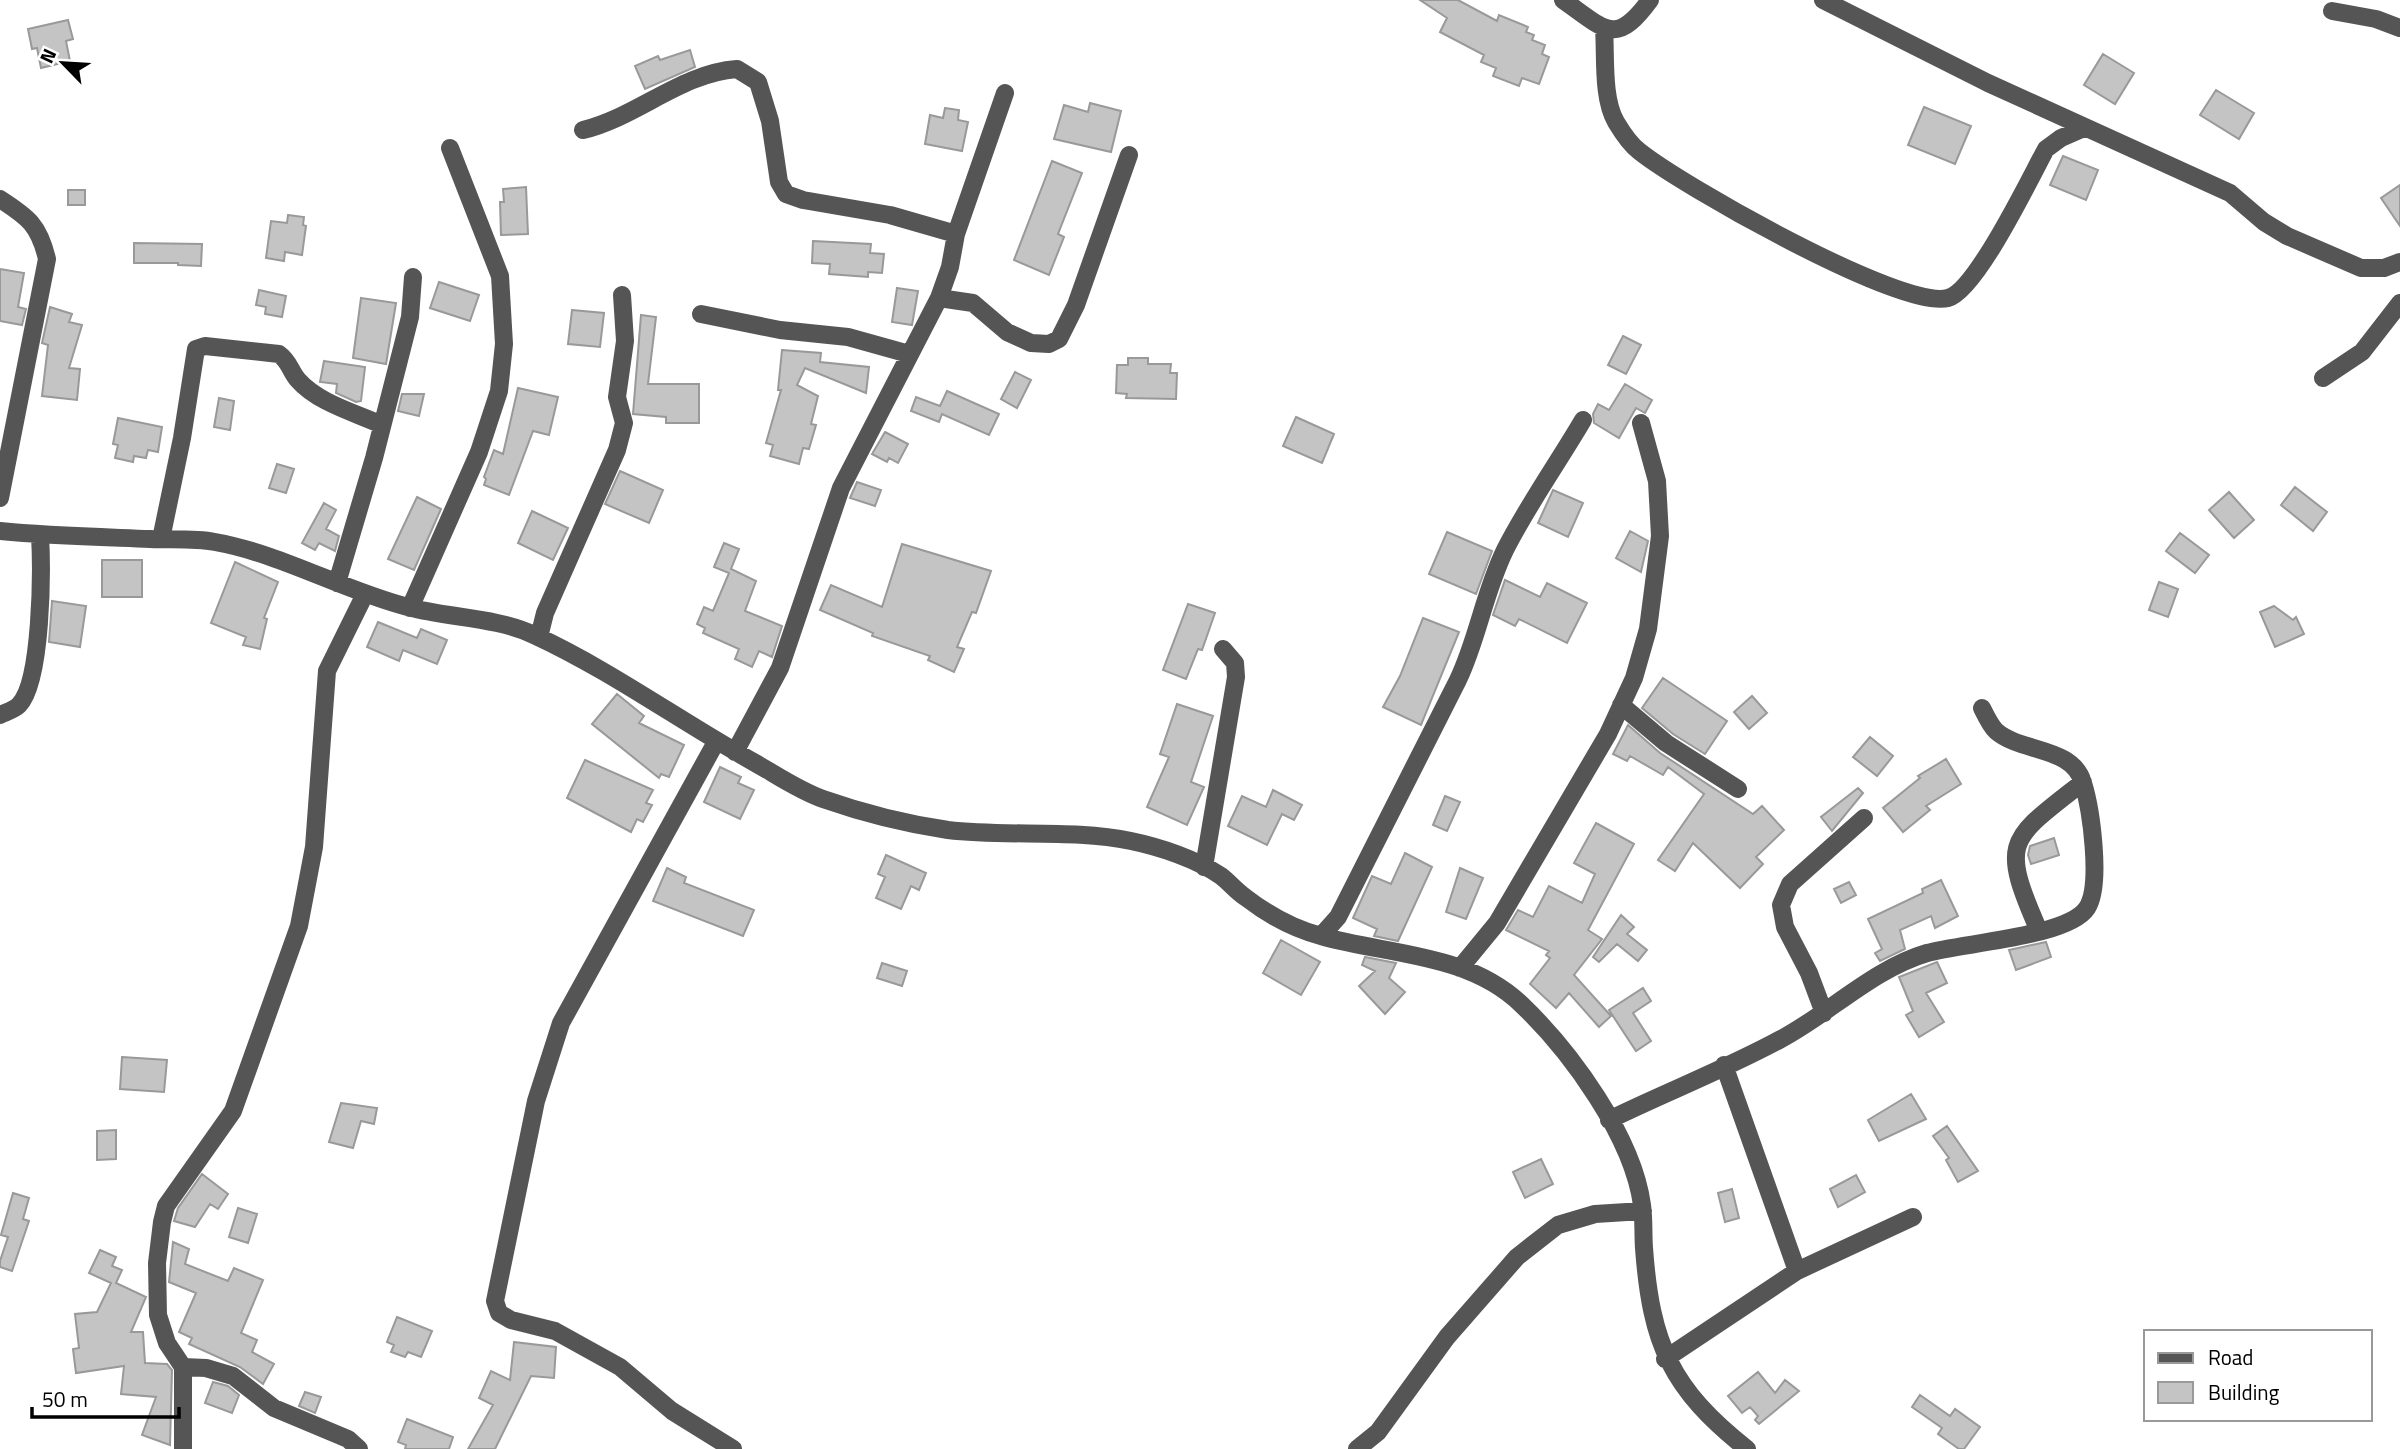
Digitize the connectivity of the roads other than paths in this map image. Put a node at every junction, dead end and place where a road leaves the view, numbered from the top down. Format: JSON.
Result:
{"nodes":[{"id":1,"x":1563,"y":0,"type":"edge"},
{"id":2,"x":1650,"y":0,"type":"edge"},
{"id":3,"x":1823,"y":0,"type":"edge"},
{"id":4,"x":2332,"y":11,"type":"dead end"},
{"id":5,"x":1604,"y":28,"type":"junction"},
{"id":6,"x":2400,"y":28,"type":"edge"},
{"id":7,"x":1005,"y":93,"type":"dead end"},
{"id":8,"x":2084,"y":128,"type":"junction"},
{"id":9,"x":583,"y":130,"type":"dead end"},
{"id":10,"x":450,"y":148,"type":"dead end"},
{"id":11,"x":1129,"y":155,"type":"dead end"},
{"id":12,"x":0,"y":199,"type":"edge"},
{"id":13,"x":956,"y":234,"type":"junction"},
{"id":14,"x":2400,"y":262,"type":"edge"},
{"id":15,"x":413,"y":277,"type":"dead end"},
{"id":16,"x":622,"y":295,"type":"dead end"},
{"id":17,"x":939,"y":298,"type":"junction"},
{"id":18,"x":2400,"y":303,"type":"edge"},
{"id":19,"x":701,"y":314,"type":"dead end"},
{"id":20,"x":909,"y":354,"type":"junction"},
{"id":21,"x":2323,"y":378,"type":"dead end"},
{"id":22,"x":1583,"y":420,"type":"dead end"},
{"id":23,"x":1641,"y":423,"type":"dead end"},
{"id":24,"x":382,"y":425,"type":"junction"},
{"id":25,"x":0,"y":498,"type":"edge"},
{"id":26,"x":0,"y":531,"type":"edge"},
{"id":27,"x":40,"y":535,"type":"junction"},
{"id":28,"x":161,"y":539,"type":"junction"},
{"id":29,"x":337,"y":583,"type":"junction"},
{"id":30,"x":365,"y":594,"type":"junction"},
{"id":31,"x":410,"y":608,"type":"junction"},
{"id":32,"x":539,"y":637,"type":"junction"},
{"id":33,"x":1223,"y":649,"type":"dead end"},
{"id":34,"x":1622,"y":705,"type":"junction"},
{"id":35,"x":1982,"y":708,"type":"dead end"},
{"id":36,"x":0,"y":715,"type":"edge"},
{"id":37,"x":716,"y":742,"type":"junction"},
{"id":38,"x":735,"y":752,"type":"junction"},
{"id":39,"x":2083,"y":782,"type":"junction"},
{"id":40,"x":1738,"y":789,"type":"dead end"},
{"id":41,"x":1864,"y":818,"type":"dead end"},
{"id":42,"x":1203,"y":867,"type":"junction"},
{"id":43,"x":2039,"y":931,"type":"junction"},
{"id":44,"x":1321,"y":936,"type":"junction"},
{"id":45,"x":1460,"y":968,"type":"junction"},
{"id":46,"x":1824,"y":1013,"type":"junction"},
{"id":47,"x":1724,"y":1065,"type":"junction"},
{"id":48,"x":1609,"y":1120,"type":"junction"},
{"id":49,"x":1643,"y":1211,"type":"junction"},
{"id":50,"x":1913,"y":1217,"type":"dead end"},
{"id":51,"x":1797,"y":1271,"type":"junction"},
{"id":52,"x":1665,"y":1359,"type":"junction"},
{"id":53,"x":183,"y":1367,"type":"junction"},
{"id":54,"x":183,"y":1449,"type":"edge"},
{"id":55,"x":359,"y":1449,"type":"edge"},
{"id":56,"x":733,"y":1449,"type":"edge"},
{"id":57,"x":1357,"y":1449,"type":"edge"},
{"id":58,"x":1748,"y":1449,"type":"edge"}],
"edges":[{"from":1,"to":5,"type":"street"},
{"from":2,"to":5,"type":"street"},
{"from":3,"to":8,"type":"street"},
{"from":4,"to":6,"type":"street"},
{"from":5,"to":8,"type":"street"},
{"from":7,"to":13,"type":"street"},
{"from":8,"to":14,"type":"street"},
{"from":9,"to":13,"type":"street"},
{"from":10,"to":31,"type":"street"},
{"from":11,"to":17,"type":"street"},
{"from":12,"to":25,"type":"street"},
{"from":13,"to":17,"type":"street"},
{"from":15,"to":24,"type":"street"},
{"from":16,"to":32,"type":"street"},
{"from":17,"to":20,"type":"street"},
{"from":18,"to":21,"type":"street"},
{"from":19,"to":20,"type":"street"},
{"from":20,"to":38,"type":"street"},
{"from":22,"to":44,"type":"street"},
{"from":23,"to":34,"type":"street"},
{"from":24,"to":28,"type":"street"},
{"from":24,"to":29,"type":"street"},
{"from":26,"to":27,"type":"street"},
{"from":27,"to":28,"type":"street"},
{"from":27,"to":36,"type":"street"},
{"from":28,"to":29,"type":"street"},
{"from":29,"to":30,"type":"street"},
{"from":30,"to":31,"type":"street"},
{"from":30,"to":53,"type":"street"},
{"from":31,"to":32,"type":"street"},
{"from":32,"to":37,"type":"street"},
{"from":33,"to":42,"type":"street"},
{"from":34,"to":40,"type":"street"},
{"from":34,"to":45,"type":"street"},
{"from":35,"to":39,"type":"street"},
{"from":37,"to":38,"type":"street"},
{"from":37,"to":56,"type":"street"},
{"from":38,"to":42,"type":"street"},
{"from":39,"to":43,"type":"street"},
{"from":39,"to":43,"type":"street"},
{"from":41,"to":46,"type":"street"},
{"from":42,"to":44,"type":"street"},
{"from":43,"to":46,"type":"street"},
{"from":44,"to":45,"type":"street"},
{"from":45,"to":48,"type":"street"},
{"from":46,"to":47,"type":"street"},
{"from":47,"to":48,"type":"street"},
{"from":47,"to":51,"type":"street"},
{"from":48,"to":49,"type":"street"},
{"from":49,"to":52,"type":"street"},
{"from":49,"to":57,"type":"street"},
{"from":50,"to":51,"type":"street"},
{"from":51,"to":52,"type":"street"},
{"from":52,"to":58,"type":"street"},
{"from":53,"to":54,"type":"street"},
{"from":53,"to":55,"type":"street"}]}
